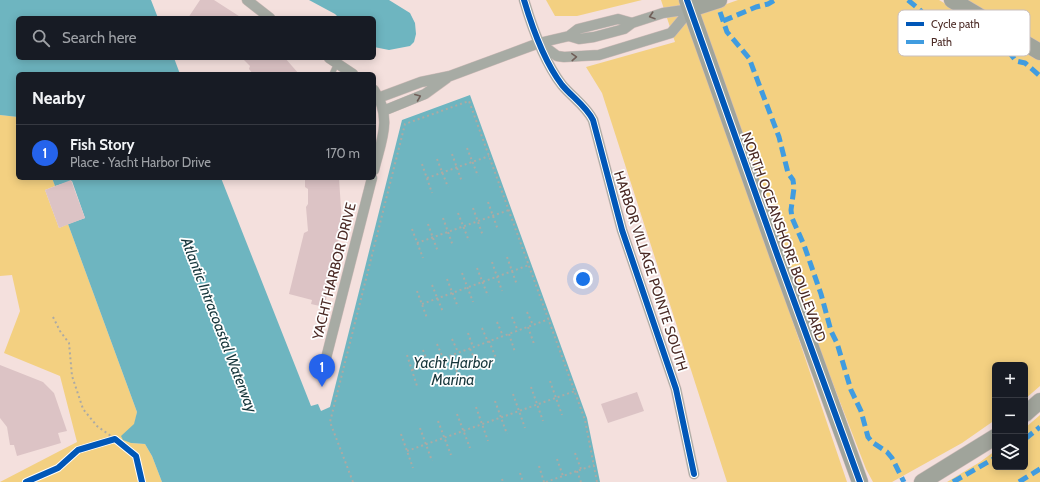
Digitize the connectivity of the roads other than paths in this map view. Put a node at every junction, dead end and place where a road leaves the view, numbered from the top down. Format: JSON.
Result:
{"nodes":[{"id":1,"x":247,"y":0,"type":"edge"},
{"id":2,"x":524,"y":0,"type":"edge"},
{"id":3,"x":718,"y":0,"type":"edge"},
{"id":4,"x":952,"y":0,"type":"edge"},
{"id":5,"x":689,"y":5,"type":"edge"},
{"id":6,"x":969,"y":10,"type":"edge"},
{"id":7,"x":267,"y":16,"type":"edge"},
{"id":8,"x":632,"y":22,"type":"junction"},
{"id":9,"x":624,"y":29,"type":"junction"},
{"id":10,"x":569,"y":36,"type":"junction"},
{"id":11,"x":594,"y":37,"type":"junction"},
{"id":12,"x":539,"y":43,"type":"junction"},
{"id":13,"x":630,"y":46,"type":"junction"},
{"id":14,"x":1030,"y":46,"type":"edge"},
{"id":15,"x":1040,"y":52,"type":"edge"},
{"id":16,"x":599,"y":55,"type":"junction"},
{"id":17,"x":333,"y":61,"type":"edge"},
{"id":18,"x":332,"y":72,"type":"edge"},
{"id":19,"x":350,"y":72,"type":"edge"},
{"id":20,"x":450,"y":76,"type":"junction"},
{"id":21,"x":376,"y":94,"type":"edge"},
{"id":22,"x":383,"y":111,"type":"junction"},
{"id":23,"x":376,"y":160,"type":"edge"},
{"id":24,"x":372,"y":180,"type":"edge"},
{"id":25,"x":324,"y":370,"type":"dead end"},
{"id":26,"x":1040,"y":401,"type":"edge"},
{"id":27,"x":1028,"y":411,"type":"edge"},
{"id":28,"x":992,"y":438,"type":"edge"},
{"id":29,"x":694,"y":474,"type":"dead end"},
{"id":30,"x":924,"y":481,"type":"edge"},
{"id":31,"x":860,"y":482,"type":"edge"}],
"edges":[{"from":1,"to":7,"type":"street"},
{"from":2,"to":12,"type":"street","name":"HARBOR VILLAGE POINTE SOUTH"},
{"from":3,"to":5,"type":"main road"},
{"from":4,"to":6,"type":"main road"},
{"from":5,"to":8,"type":"street","one_way":true},
{"from":5,"to":13,"type":"street"},
{"from":5,"to":31,"type":"main road","name":"NORTH OCEANSHORE BOULEVARD"},
{"from":8,"to":9,"type":"street"},
{"from":8,"to":10,"type":"street"},
{"from":9,"to":11,"type":"street"},
{"from":9,"to":13,"type":"street"},
{"from":10,"to":11,"type":"street"},
{"from":10,"to":12,"type":"street"},
{"from":11,"to":16,"type":"street"},
{"from":12,"to":16,"type":"street","one_way":true},
{"from":12,"to":20,"type":"street"},
{"from":12,"to":29,"type":"street","name":"HARBOR VILLAGE POINTE SOUTH"},
{"from":13,"to":16,"type":"street"},
{"from":14,"to":15,"type":"main road"},
{"from":17,"to":18,"type":"lane"},
{"from":17,"to":19,"type":"street"},
{"from":20,"to":21,"type":"street"},
{"from":22,"to":20,"type":"street","one_way":true},
{"from":21,"to":22,"type":"street"},
{"from":22,"to":23,"type":"street"},
{"from":24,"to":25,"type":"street","name":"YACHT HARBOR DRIVE"},
{"from":26,"to":27,"type":"main road"},
{"from":28,"to":30,"type":"main road"}]}
